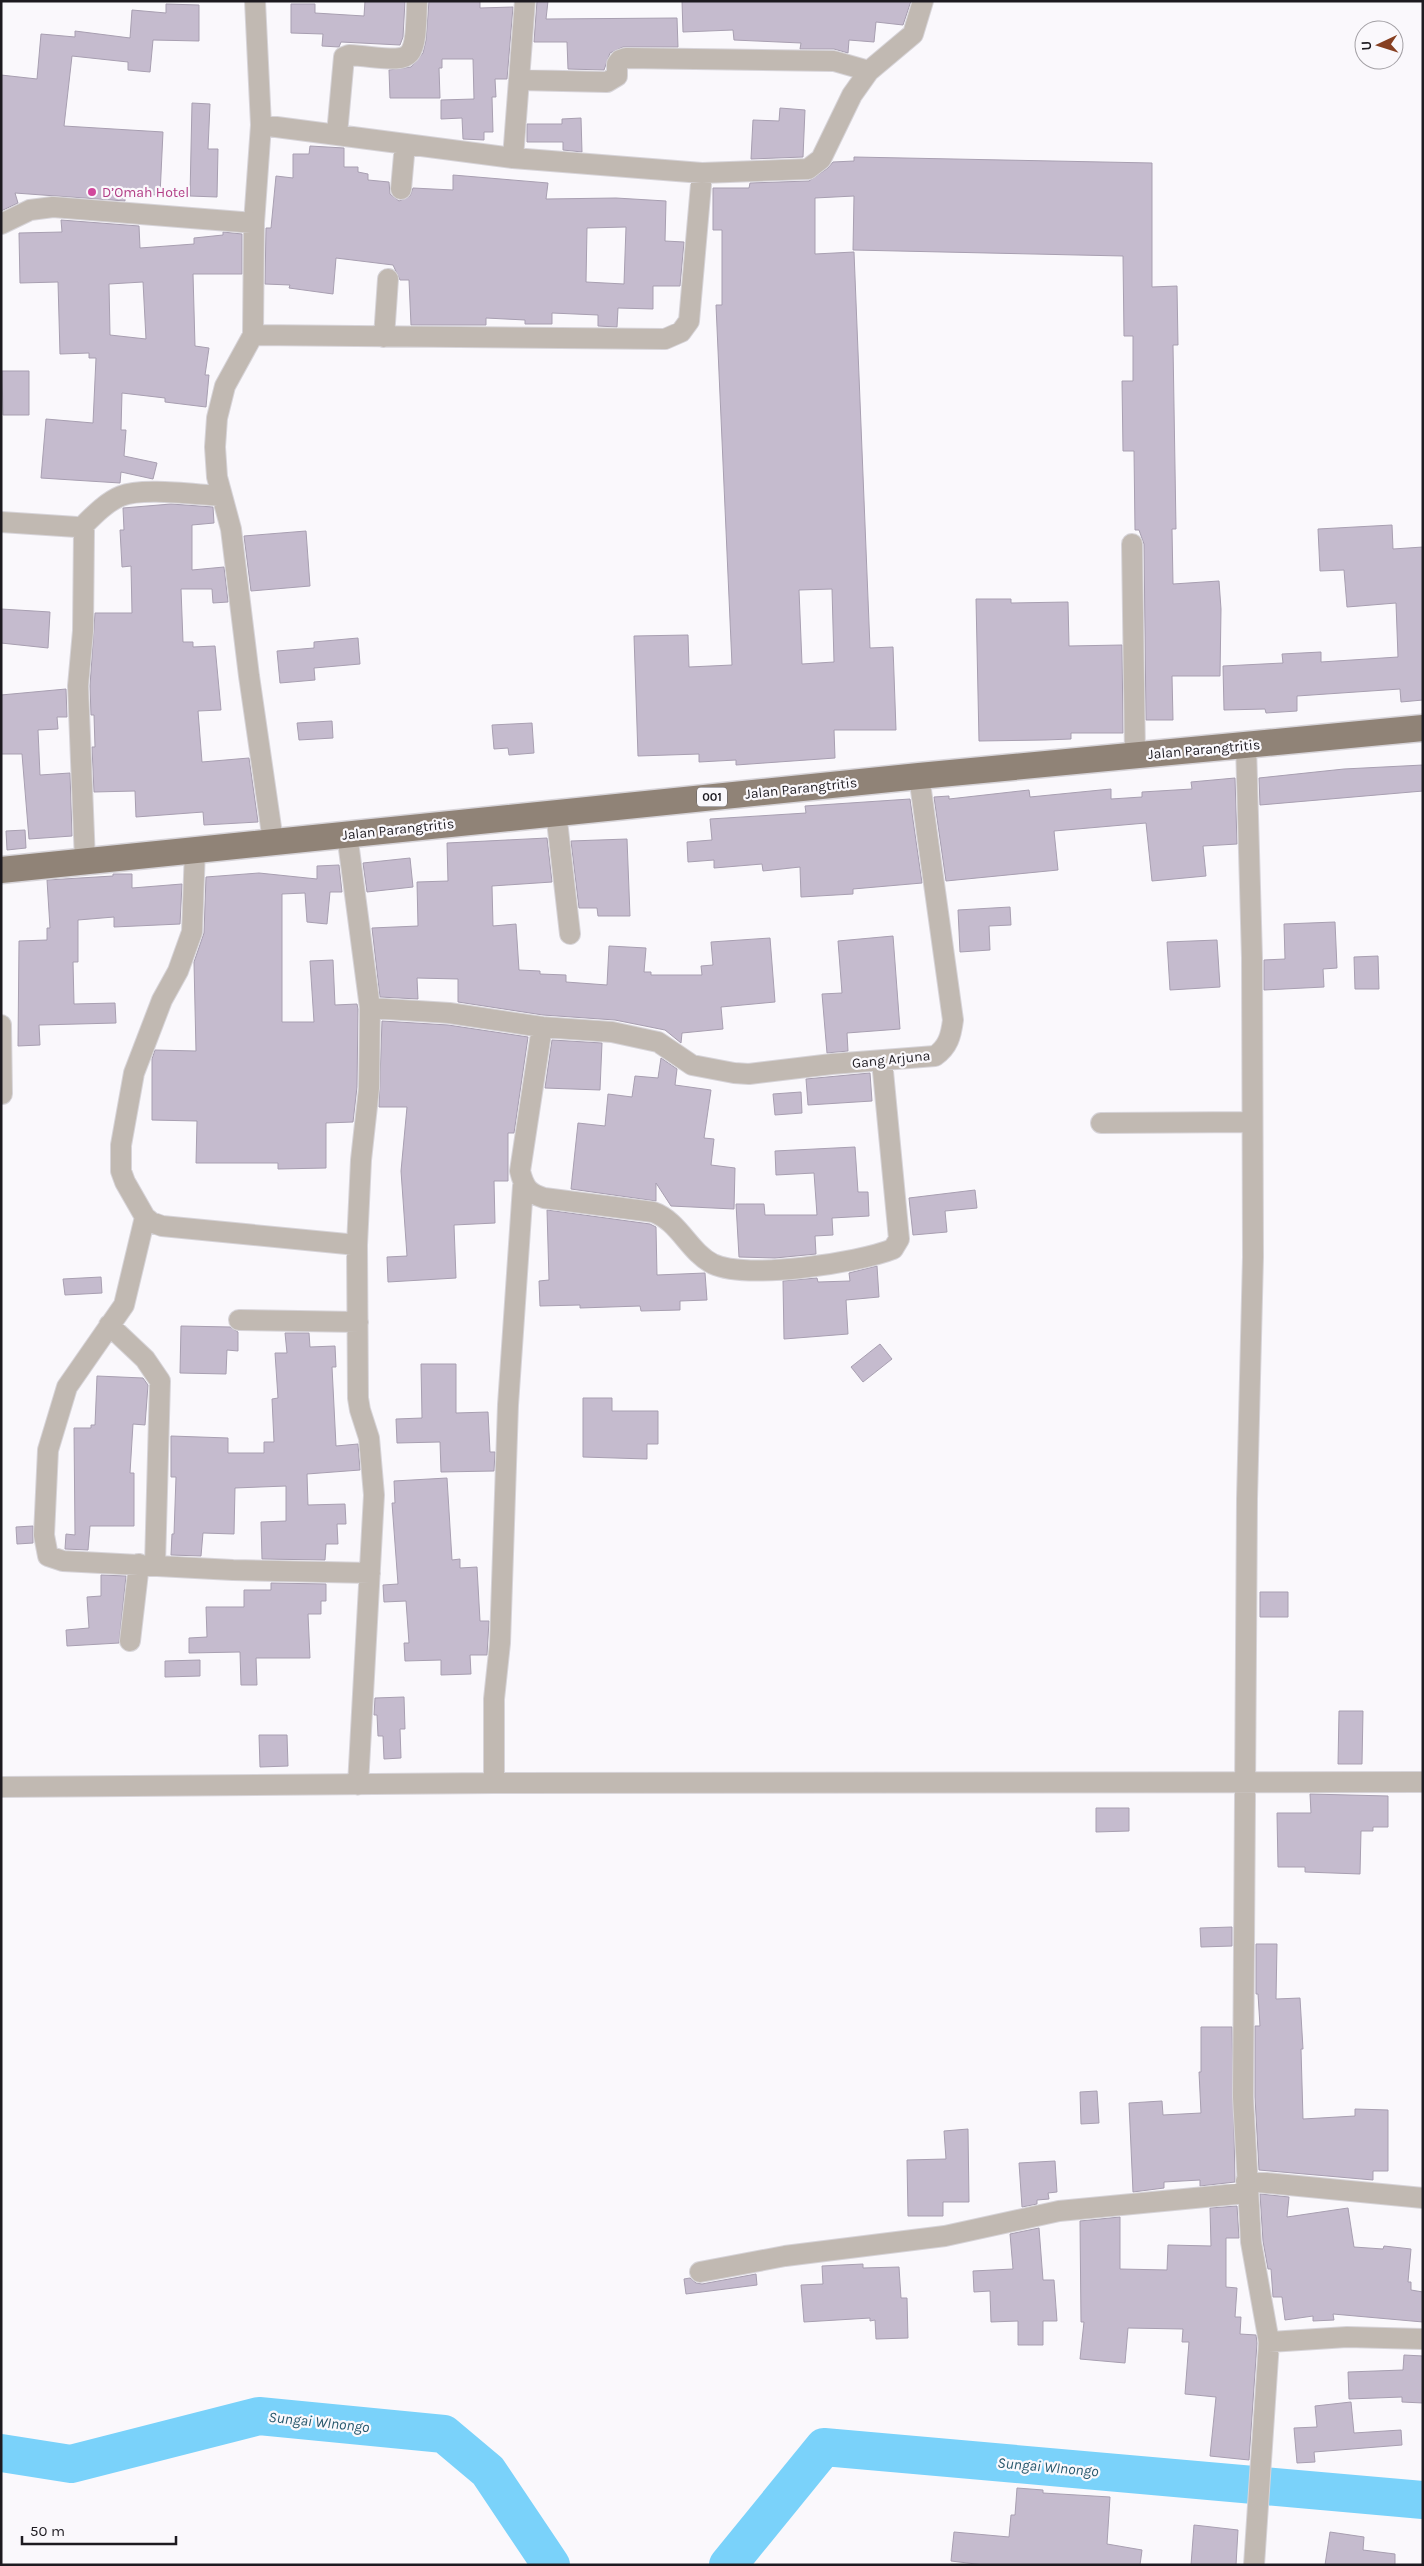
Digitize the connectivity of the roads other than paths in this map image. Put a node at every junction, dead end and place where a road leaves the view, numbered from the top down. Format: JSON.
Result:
{"nodes":[{"id":1,"x":255,"y":1,"type":"edge"},
{"id":2,"x":417,"y":1,"type":"edge"},
{"id":3,"x":525,"y":1,"type":"edge"},
{"id":4,"x":924,"y":1,"type":"edge"},
{"id":5,"x":869,"y":71,"type":"junction"},
{"id":6,"x":519,"y":80,"type":"junction"},
{"id":7,"x":261,"y":125,"type":"junction"},
{"id":8,"x":337,"y":134,"type":"junction"},
{"id":9,"x":405,"y":144,"type":"junction"},
{"id":10,"x":513,"y":158,"type":"junction"},
{"id":11,"x":702,"y":173,"type":"junction"},
{"id":12,"x":401,"y":190,"type":"dead end"},
{"id":13,"x":254,"y":222,"type":"junction"},
{"id":14,"x":1,"y":224,"type":"edge"},
{"id":15,"x":388,"y":280,"type":"dead end"},
{"id":16,"x":253,"y":335,"type":"junction"},
{"id":17,"x":384,"y":337,"type":"junction"},
{"id":18,"x":222,"y":496,"type":"junction"},
{"id":19,"x":1,"y":522,"type":"edge"},
{"id":20,"x":81,"y":528,"type":"junction"},
{"id":21,"x":1132,"y":544,"type":"dead end"},
{"id":22,"x":1423,"y":728,"type":"edge"},
{"id":23,"x":1246,"y":745,"type":"junction"},
{"id":24,"x":1136,"y":755,"type":"junction"},
{"id":25,"x":919,"y":776,"type":"junction"},
{"id":26,"x":556,"y":812,"type":"junction"},
{"id":27,"x":347,"y":834,"type":"junction"},
{"id":28,"x":273,"y":841,"type":"junction"},
{"id":29,"x":195,"y":849,"type":"junction"},
{"id":30,"x":85,"y":861,"type":"junction"},
{"id":31,"x":1,"y":870,"type":"edge"},
{"id":32,"x":570,"y":934,"type":"dead end"},
{"id":33,"x":370,"y":1008,"type":"junction"},
{"id":34,"x":1,"y":1025,"type":"edge"},
{"id":35,"x":542,"y":1027,"type":"junction"},
{"id":36,"x":882,"y":1061,"type":"junction"},
{"id":37,"x":2,"y":1094,"type":"edge"},
{"id":38,"x":1252,"y":1122,"type":"junction"},
{"id":39,"x":1101,"y":1123,"type":"dead end"},
{"id":40,"x":523,"y":1186,"type":"junction"},
{"id":41,"x":145,"y":1217,"type":"junction"},
{"id":42,"x":357,"y":1245,"type":"junction"},
{"id":43,"x":239,"y":1320,"type":"dead end"},
{"id":44,"x":358,"y":1322,"type":"junction"},
{"id":45,"x":109,"y":1325,"type":"junction"},
{"id":46,"x":147,"y":1565,"type":"junction"},
{"id":47,"x":370,"y":1573,"type":"junction"},
{"id":48,"x":130,"y":1641,"type":"dead end"},
{"id":49,"x":1423,"y":1782,"type":"edge"},
{"id":50,"x":494,"y":1783,"type":"junction"},
{"id":51,"x":1246,"y":1783,"type":"junction"},
{"id":52,"x":358,"y":1784,"type":"junction"},
{"id":53,"x":1,"y":1787,"type":"edge"},
{"id":54,"x":1246,"y":2187,"type":"junction"},
{"id":55,"x":1423,"y":2198,"type":"edge"},
{"id":56,"x":700,"y":2272,"type":"dead end"},
{"id":57,"x":1423,"y":2339,"type":"edge"},
{"id":58,"x":1269,"y":2342,"type":"junction"},
{"id":59,"x":1254,"y":2565,"type":"edge"}],
"edges":[{"from":1,"to":7,"type":"street"},
{"from":2,"to":8,"type":"street"},
{"from":3,"to":6,"type":"street"},
{"from":4,"to":5,"type":"street"},
{"from":5,"to":6,"type":"street"},
{"from":5,"to":11,"type":"street"},
{"from":6,"to":10,"type":"street"},
{"from":7,"to":8,"type":"street"},
{"from":7,"to":13,"type":"street"},
{"from":8,"to":9,"type":"street"},
{"from":9,"to":10,"type":"street"},
{"from":9,"to":12,"type":"street"},
{"from":10,"to":11,"type":"street"},
{"from":11,"to":17,"type":"street"},
{"from":13,"to":14,"type":"street"},
{"from":13,"to":16,"type":"street"},
{"from":15,"to":17,"type":"street"},
{"from":16,"to":17,"type":"street"},
{"from":16,"to":18,"type":"street"},
{"from":18,"to":20,"type":"street"},
{"from":18,"to":28,"type":"street"},
{"from":19,"to":20,"type":"street"},
{"from":20,"to":30,"type":"street"},
{"from":21,"to":24,"type":"street"},
{"from":22,"to":23,"type":"main road","name":"Jalan Parangtritis","number":"001"},
{"from":23,"to":24,"type":"main road","name":"Jalan Parangtritis","number":"001"},
{"from":23,"to":38,"type":"street"},
{"from":24,"to":25,"type":"main road","name":"Jalan Parangtritis","number":"001"},
{"from":25,"to":26,"type":"main road","name":"Jalan Parangtritis","number":"001"},
{"from":25,"to":36,"type":"street","name":"Gang Arjuna"},
{"from":26,"to":27,"type":"main road","name":"Jalan Parangtritis","number":"001"},
{"from":26,"to":32,"type":"street"},
{"from":27,"to":28,"type":"main road","name":"Jalan Parangtritis","number":"001"},
{"from":27,"to":33,"type":"street"},
{"from":28,"to":29,"type":"main road","name":"Jalan Parangtritis","number":"001"},
{"from":29,"to":30,"type":"main road","name":"Jalan Parangtritis","number":"001"},
{"from":29,"to":41,"type":"street"},
{"from":30,"to":31,"type":"main road","name":"Jalan Parangtritis","number":"001"},
{"from":33,"to":35,"type":"street"},
{"from":33,"to":42,"type":"street"},
{"from":34,"to":37,"type":"street"},
{"from":35,"to":36,"type":"street","name":"Gang Arjuna"},
{"from":35,"to":40,"type":"street"},
{"from":36,"to":40,"type":"street"},
{"from":38,"to":39,"type":"street"},
{"from":38,"to":51,"type":"street"},
{"from":40,"to":50,"type":"street"},
{"from":41,"to":42,"type":"street"},
{"from":41,"to":45,"type":"street"},
{"from":42,"to":44,"type":"street"},
{"from":43,"to":44,"type":"street"},
{"from":44,"to":47,"type":"street"},
{"from":45,"to":46,"type":"street"},
{"from":45,"to":46,"type":"street"},
{"from":46,"to":47,"type":"street"},
{"from":46,"to":48,"type":"street"},
{"from":47,"to":52,"type":"street"},
{"from":49,"to":51,"type":"street"},
{"from":50,"to":51,"type":"street"},
{"from":50,"to":52,"type":"street"},
{"from":51,"to":54,"type":"street"},
{"from":52,"to":53,"type":"street"},
{"from":54,"to":55,"type":"street"},
{"from":54,"to":56,"type":"street"},
{"from":54,"to":58,"type":"street"},
{"from":57,"to":58,"type":"street"},
{"from":58,"to":59,"type":"street"}]}
